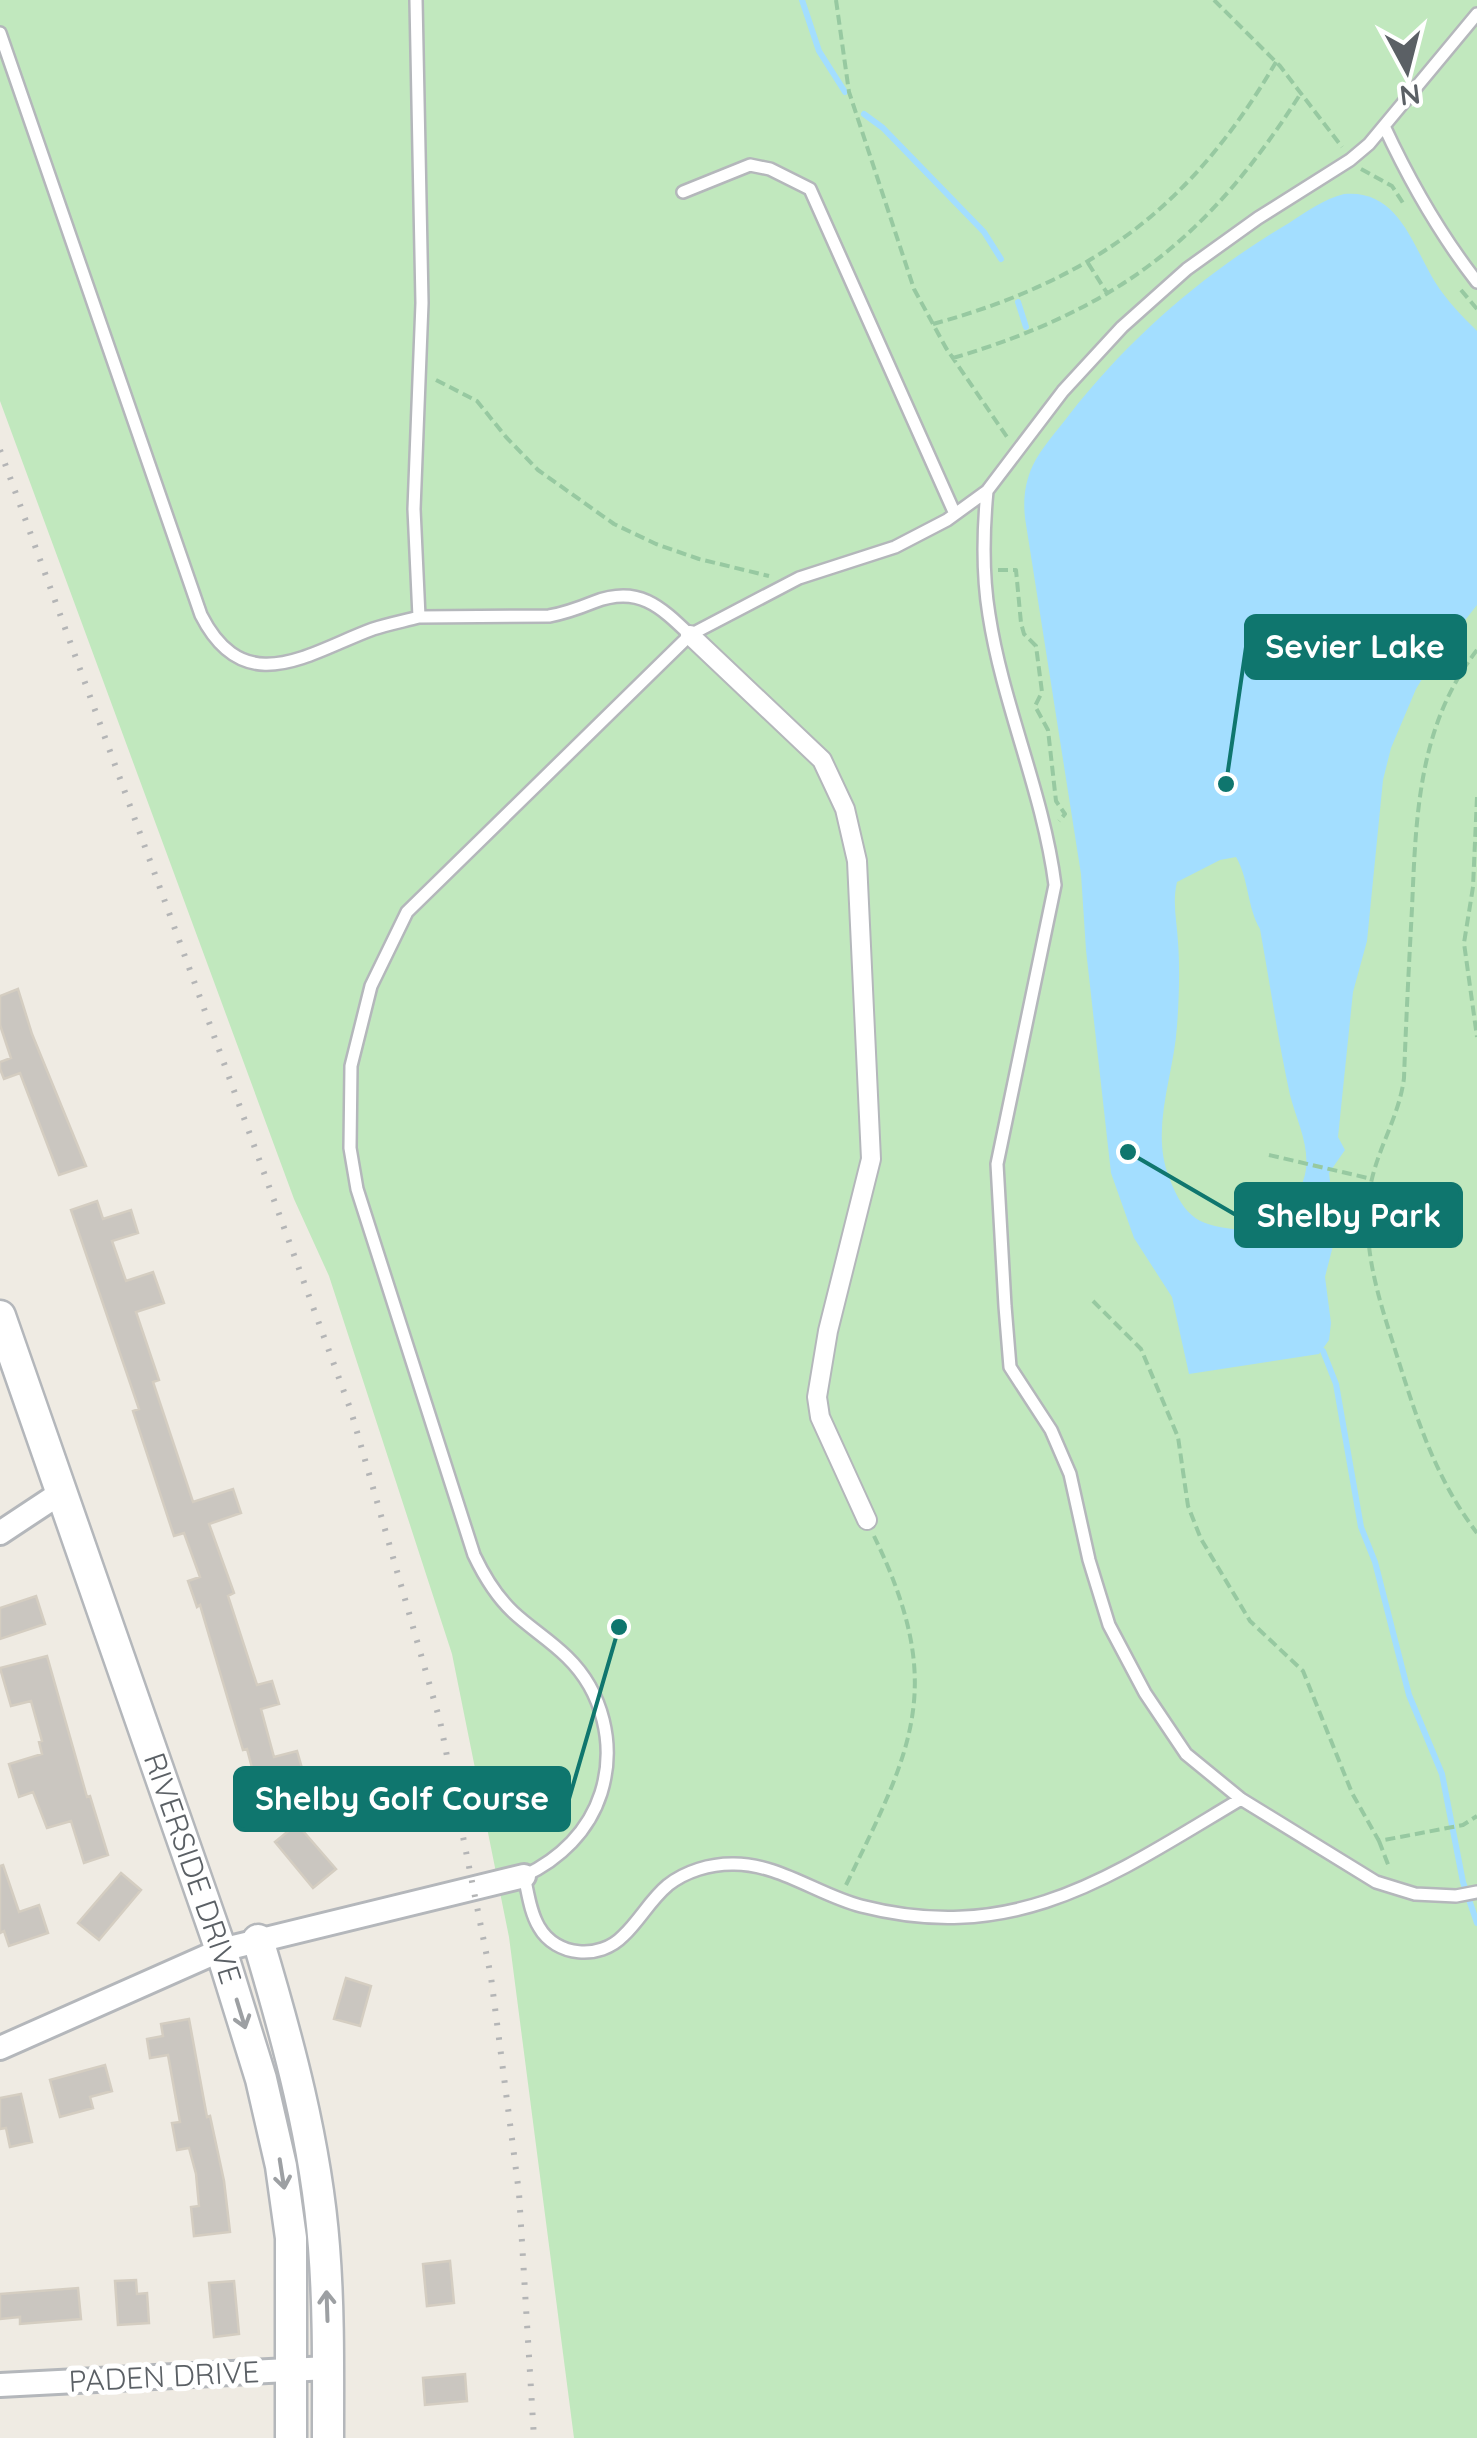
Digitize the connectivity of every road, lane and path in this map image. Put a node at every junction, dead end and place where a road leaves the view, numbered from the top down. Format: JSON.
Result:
{"nodes":[{"id":1,"x":416,"y":0,"type":"edge"},
{"id":2,"x":836,"y":0,"type":"edge"},
{"id":3,"x":1214,"y":0,"type":"edge"},
{"id":4,"x":1477,"y":14,"type":"edge"},
{"id":5,"x":0,"y":33,"type":"edge"},
{"id":6,"x":1276,"y":62,"type":"junction"},
{"id":7,"x":1301,"y":93,"type":"junction"},
{"id":8,"x":1384,"y":126,"type":"junction"},
{"id":9,"x":1350,"y":160,"type":"junction"},
{"id":10,"x":684,"y":192,"type":"dead end"},
{"id":11,"x":1413,"y":216,"type":"dead end"},
{"id":12,"x":1088,"y":263,"type":"junction"},
{"id":13,"x":1456,"y":282,"type":"dead end"},
{"id":14,"x":1477,"y":282,"type":"edge"},
{"id":15,"x":1108,"y":294,"type":"junction"},
{"id":16,"x":1477,"y":309,"type":"edge"},
{"id":17,"x":932,"y":324,"type":"junction"},
{"id":18,"x":952,"y":358,"type":"junction"},
{"id":19,"x":419,"y":371,"type":"junction"},
{"id":20,"x":1018,"y":451,"type":"junction"},
{"id":21,"x":987,"y":491,"type":"junction"},
{"id":22,"x":955,"y":514,"type":"junction"},
{"id":23,"x":984,"y":571,"type":"junction"},
{"id":24,"x":799,"y":578,"type":"junction"},
{"id":25,"x":419,"y":618,"type":"junction"},
{"id":26,"x":690,"y":636,"type":"junction"},
{"id":27,"x":1477,"y":650,"type":"edge"},
{"id":28,"x":1477,"y":797,"type":"edge"},
{"id":29,"x":1064,"y":814,"type":"dead end"},
{"id":30,"x":1477,"y":1037,"type":"edge"},
{"id":31,"x":1269,"y":1155,"type":"dead end"},
{"id":32,"x":1372,"y":1179,"type":"junction"},
{"id":33,"x":1092,"y":1302,"type":"dead end"},
{"id":34,"x":0,"y":1316,"type":"edge"},
{"id":35,"x":62,"y":1492,"type":"junction"},
{"id":36,"x":867,"y":1520,"type":"joint"},
{"id":37,"x":0,"y":1533,"type":"edge"},
{"id":38,"x":1477,"y":1533,"type":"edge"},
{"id":39,"x":1241,"y":1799,"type":"junction"},
{"id":40,"x":1477,"y":1816,"type":"edge"},
{"id":41,"x":1380,"y":1840,"type":"junction"},
{"id":42,"x":1389,"y":1867,"type":"dead end"},
{"id":43,"x":524,"y":1876,"type":"junction"},
{"id":44,"x":1477,"y":1892,"type":"edge"},
{"id":45,"x":840,"y":1898,"type":"junction"},
{"id":46,"x":258,"y":1940,"type":"junction"},
{"id":47,"x":222,"y":1950,"type":"junction"},
{"id":48,"x":0,"y":2048,"type":"edge"},
{"id":49,"x":328,"y":2368,"type":"junction"},
{"id":50,"x":291,"y":2371,"type":"junction"},
{"id":51,"x":0,"y":2385,"type":"edge"},
{"id":52,"x":291,"y":2438,"type":"edge"},
{"id":53,"x":328,"y":2438,"type":"edge"}],
"edges":[{"from":1,"to":19,"type":"lane"},
{"from":2,"to":17,"type":"path"},
{"from":3,"to":6,"type":"path"},
{"from":4,"to":8,"type":"lane"},
{"from":5,"to":25,"type":"lane"},
{"from":6,"to":7,"type":"path"},
{"from":6,"to":12,"type":"path"},
{"from":7,"to":9,"type":"path"},
{"from":7,"to":15,"type":"path"},
{"from":8,"to":9,"type":"lane"},
{"from":8,"to":14,"type":"lane"},
{"from":9,"to":11,"type":"path"},
{"from":9,"to":20,"type":"lane"},
{"from":10,"to":22,"type":"lane"},
{"from":12,"to":15,"type":"path"},
{"from":12,"to":17,"type":"path"},
{"from":13,"to":16,"type":"path"},
{"from":15,"to":18,"type":"path"},
{"from":17,"to":18,"type":"path"},
{"from":18,"to":20,"type":"path"},
{"from":19,"to":24,"type":"path"},
{"from":19,"to":25,"type":"lane"},
{"from":20,"to":21,"type":"lane"},
{"from":21,"to":22,"type":"lane"},
{"from":21,"to":23,"type":"lane"},
{"from":22,"to":24,"type":"lane"},
{"from":23,"to":29,"type":"path"},
{"from":23,"to":39,"type":"lane"},
{"from":24,"to":26,"type":"lane"},
{"from":25,"to":26,"type":"lane"},
{"from":26,"to":36,"type":"street"},
{"from":26,"to":43,"type":"lane"},
{"from":27,"to":32,"type":"path"},
{"from":28,"to":30,"type":"path"},
{"from":31,"to":32,"type":"path"},
{"from":32,"to":38,"type":"path"},
{"from":33,"to":41,"type":"path"},
{"from":34,"to":35,"type":"street","name":"RIVERSIDE DRIVE"},
{"from":35,"to":37,"type":"street"},
{"from":35,"to":47,"type":"street","name":"RIVERSIDE DRIVE"},
{"from":36,"to":45,"type":"path"},
{"from":39,"to":44,"type":"lane"},
{"from":39,"to":45,"type":"lane"},
{"from":40,"to":41,"type":"path"},
{"from":41,"to":42,"type":"path"},
{"from":43,"to":45,"type":"lane"},
{"from":43,"to":46,"type":"street"},
{"from":46,"to":47,"type":"street"},
{"from":49,"to":46,"type":"street","name":"RIVERSIDE DRIVE","one_way":true},
{"from":47,"to":48,"type":"street"},
{"from":47,"to":50,"type":"street","name":"RIVERSIDE DRIVE","one_way":true},
{"from":49,"to":50,"type":"street","name":"PADEN DRIVE"},
{"from":49,"to":53,"type":"street","name":"RIVERSIDE DRIVE"},
{"from":50,"to":51,"type":"street","name":"PADEN DRIVE"},
{"from":50,"to":52,"type":"street","name":"RIVERSIDE DRIVE"}]}
